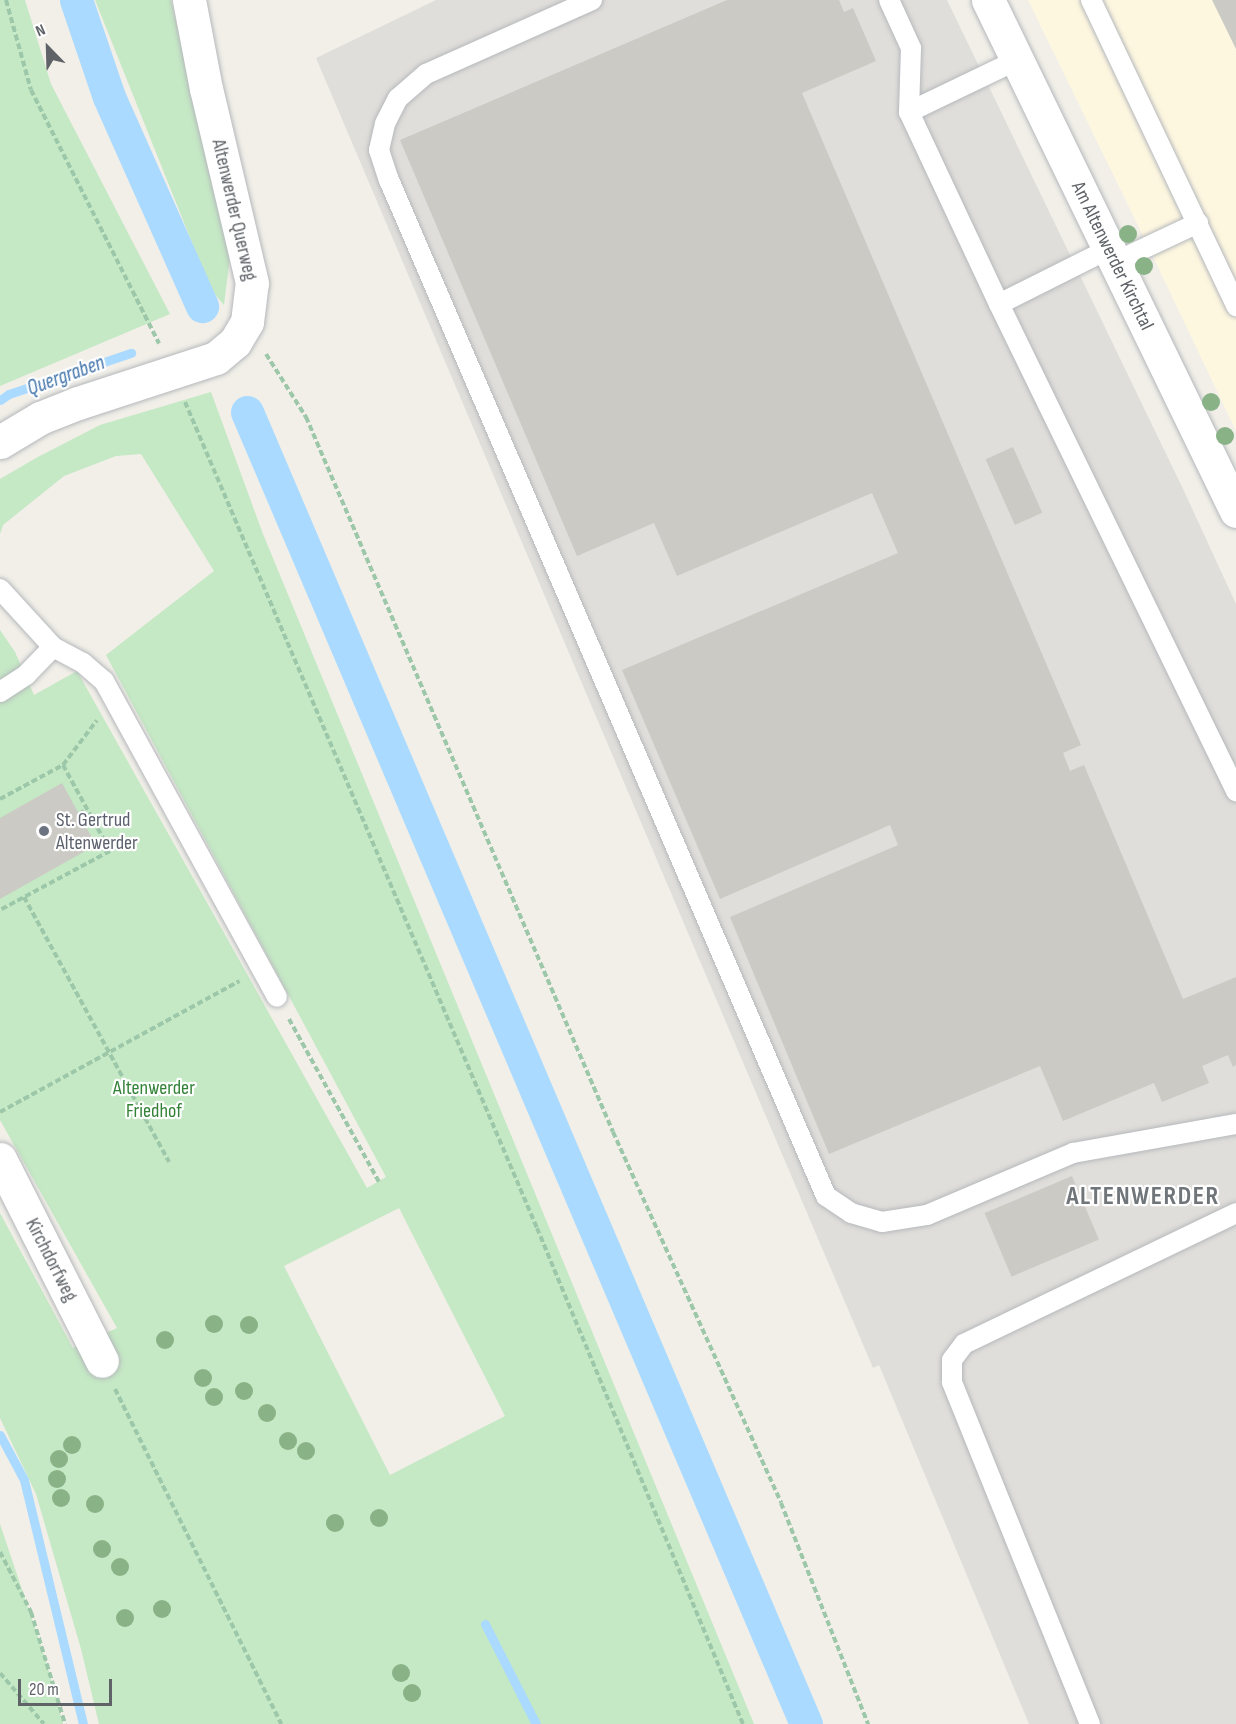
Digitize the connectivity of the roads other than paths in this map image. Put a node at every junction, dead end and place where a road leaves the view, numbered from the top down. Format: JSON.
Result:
{"nodes":[{"id":1,"x":189,"y":0,"type":"edge"},
{"id":2,"x":592,"y":0,"type":"edge"},
{"id":3,"x":889,"y":0,"type":"edge"},
{"id":4,"x":988,"y":0,"type":"edge"},
{"id":5,"x":1091,"y":0,"type":"edge"},
{"id":6,"x":1017,"y":60,"type":"junction"},
{"id":7,"x":909,"y":112,"type":"junction"},
{"id":8,"x":1198,"y":224,"type":"junction"},
{"id":9,"x":1112,"y":255,"type":"junction"},
{"id":10,"x":999,"y":304,"type":"junction"},
{"id":11,"x":1236,"y":306,"type":"edge"},
{"id":12,"x":0,"y":442,"type":"edge"},
{"id":13,"x":1236,"y":511,"type":"edge"},
{"id":14,"x":0,"y":589,"type":"edge"},
{"id":15,"x":53,"y":647,"type":"junction"},
{"id":16,"x":0,"y":692,"type":"edge"},
{"id":17,"x":1236,"y":791,"type":"edge"},
{"id":18,"x":277,"y":997,"type":"road end"},
{"id":19,"x":1236,"y":1124,"type":"edge"},
{"id":20,"x":0,"y":1159,"type":"edge"},
{"id":21,"x":1236,"y":1212,"type":"edge"},
{"id":22,"x":102,"y":1361,"type":"road end"},
{"id":23,"x":1090,"y":1724,"type":"edge"}],
"edges":[{"from":1,"to":12,"type":"street","name":"Altenwerder Querweg"},
{"from":2,"to":19,"type":"lane"},
{"from":3,"to":7,"type":"lane"},
{"from":4,"to":6,"type":"street","name":"Am Altenwerder Kirchtal"},
{"from":5,"to":8,"type":"lane"},
{"from":6,"to":7,"type":"lane"},
{"from":6,"to":9,"type":"street","name":"Am Altenwerder Kirchtal"},
{"from":7,"to":10,"type":"lane"},
{"from":8,"to":9,"type":"lane"},
{"from":8,"to":11,"type":"lane"},
{"from":9,"to":10,"type":"lane"},
{"from":9,"to":13,"type":"street","name":"Am Altenwerder Kirchtal"},
{"from":10,"to":17,"type":"lane"},
{"from":14,"to":15,"type":"lane"},
{"from":15,"to":16,"type":"lane"},
{"from":15,"to":18,"type":"lane"},
{"from":20,"to":22,"type":"street","name":"Kirchdorfweg"},
{"from":21,"to":23,"type":"lane"}]}
